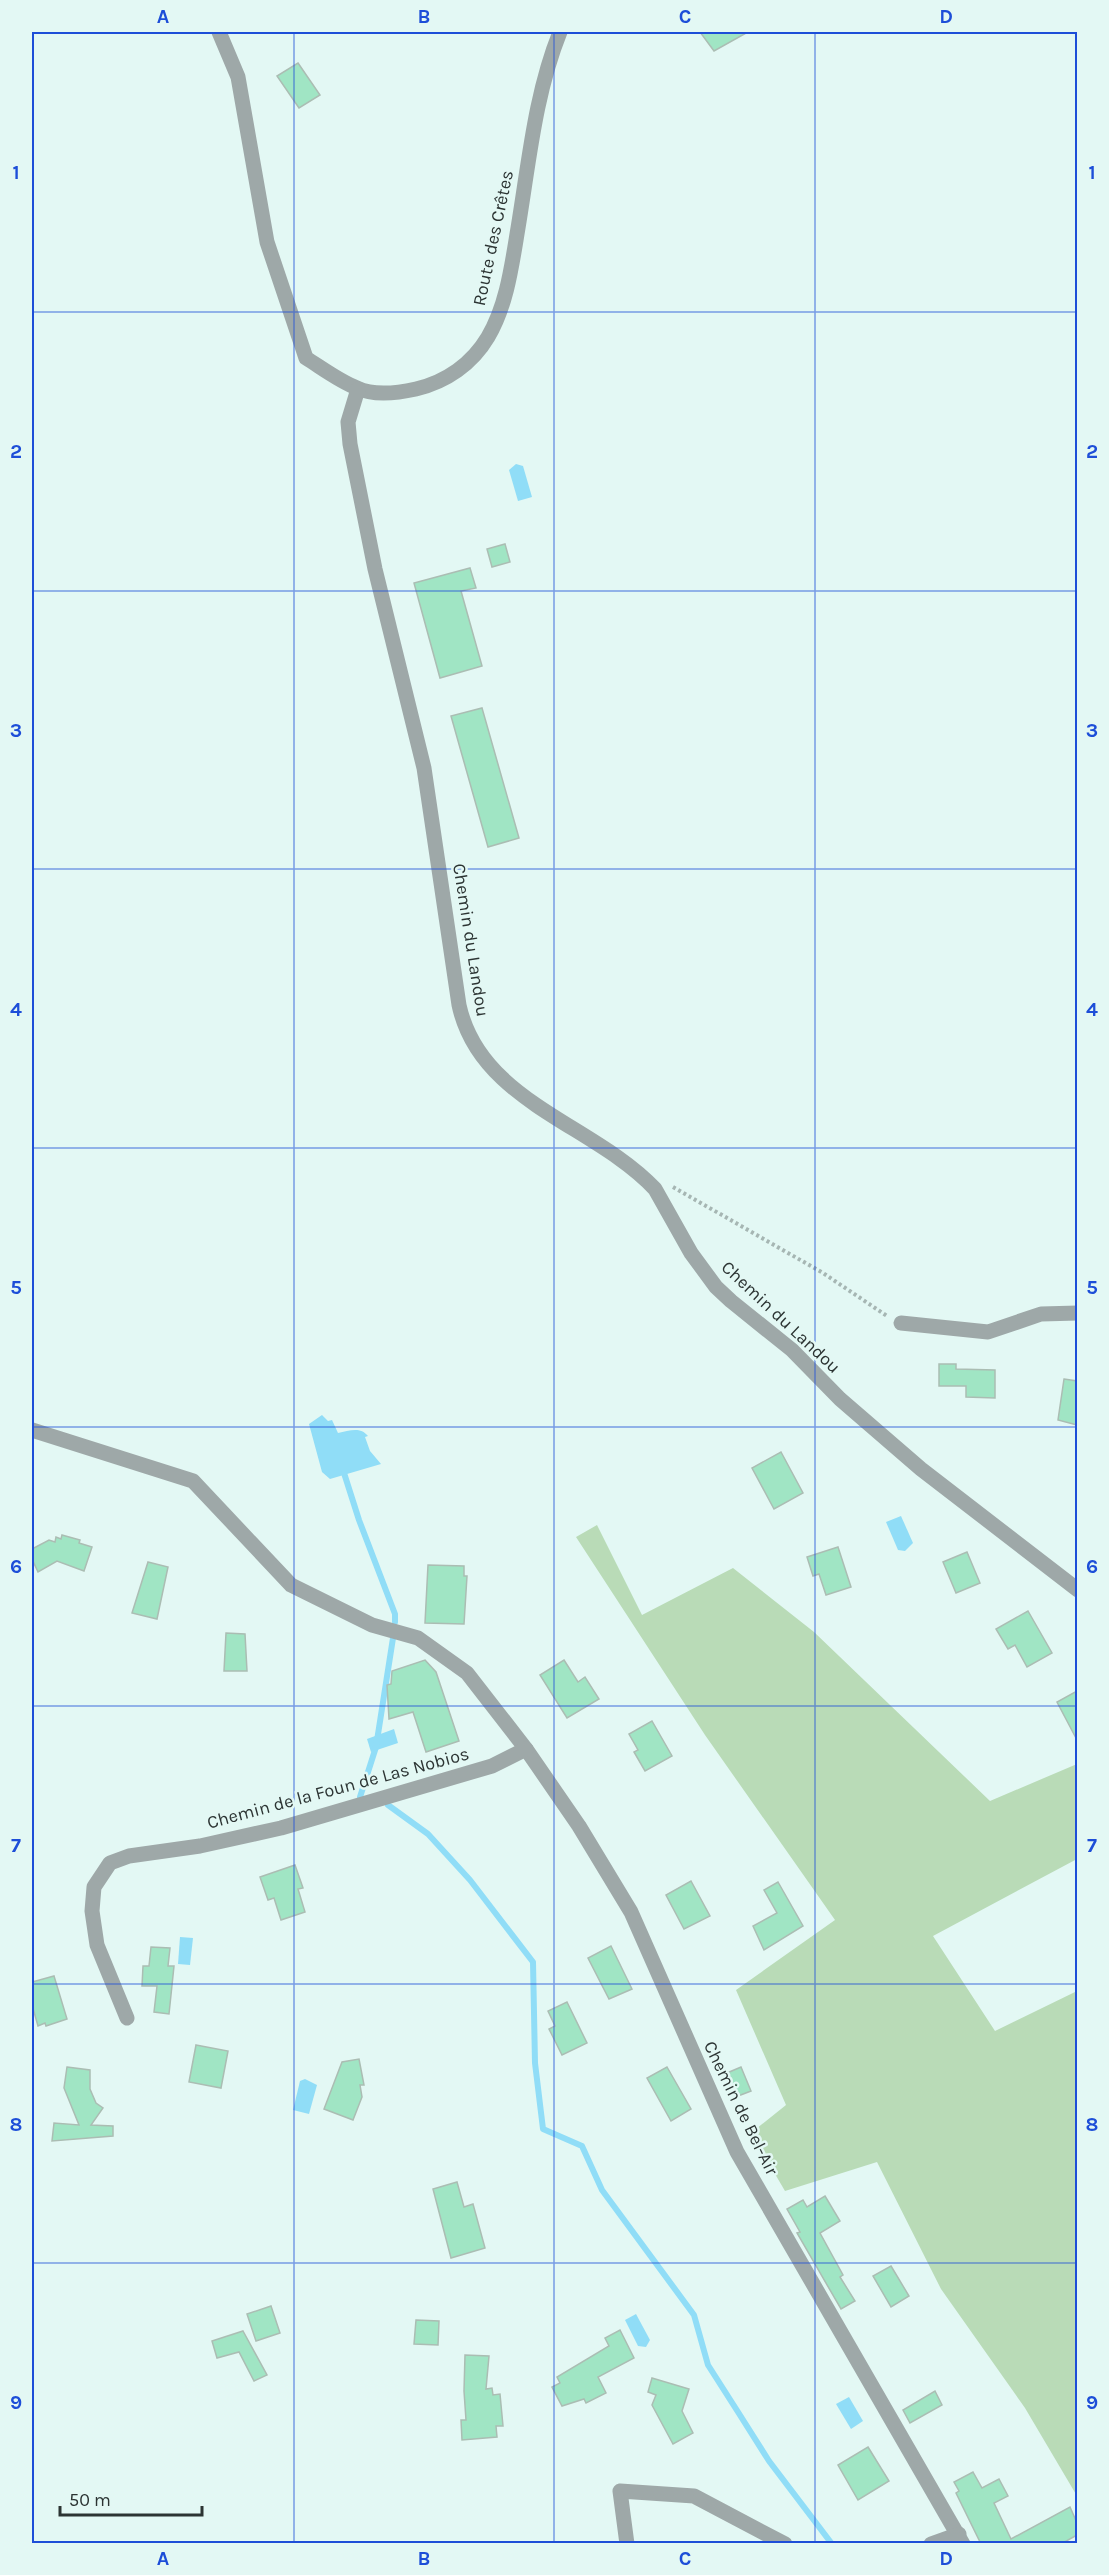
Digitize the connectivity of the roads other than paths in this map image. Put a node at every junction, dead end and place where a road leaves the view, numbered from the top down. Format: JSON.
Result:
{"nodes":[{"id":1,"x":219,"y":32,"type":"edge"},
{"id":2,"x":560,"y":32,"type":"edge"},
{"id":3,"x":358,"y":389,"type":"junction"},
{"id":4,"x":1077,"y":1313,"type":"edge"},
{"id":5,"x":901,"y":1323,"type":"road end"},
{"id":6,"x":32,"y":1431,"type":"edge"},
{"id":7,"x":1077,"y":1590,"type":"edge"},
{"id":8,"x":526,"y":1749,"type":"junction"},
{"id":9,"x":127,"y":2018,"type":"dead end"},
{"id":10,"x":961,"y":2539,"type":"edge"},
{"id":11,"x":627,"y":2544,"type":"edge"},
{"id":12,"x":785,"y":2544,"type":"edge"},
{"id":13,"x":931,"y":2544,"type":"edge"}],
"edges":[{"from":1,"to":3,"type":"street","name":"Route des Crêtes"},
{"from":2,"to":3,"type":"street","name":"Route des Crêtes"},
{"from":3,"to":7,"type":"street","name":"Chemin du Landou"},
{"from":4,"to":5,"type":"street"},
{"from":6,"to":8,"type":"street","name":"Chemin de Bel-Air"},
{"from":8,"to":9,"type":"street","name":"Chemin de la Foun de Las Nobios"},
{"from":8,"to":10,"type":"street","name":"Chemin de Bel-Air"},
{"from":10,"to":13,"type":"street"},
{"from":11,"to":12,"type":"street"}]}
